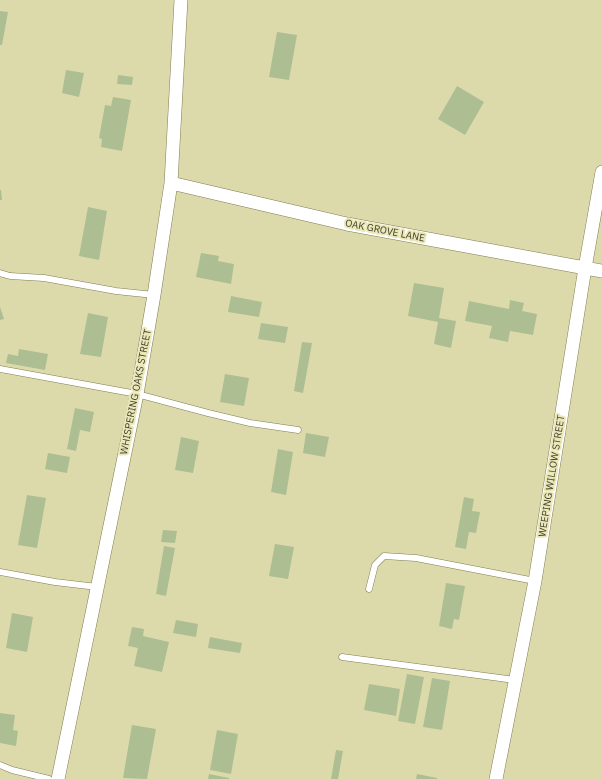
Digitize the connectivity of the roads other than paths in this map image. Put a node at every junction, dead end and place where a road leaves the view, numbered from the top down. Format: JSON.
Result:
{"nodes":[{"id":1,"x":181,"y":0,"type":"edge"},
{"id":2,"x":602,"y":172,"type":"edge"},
{"id":3,"x":171,"y":183,"type":"junction"},
{"id":4,"x":585,"y":268,"type":"junction"},
{"id":5,"x":602,"y":271,"type":"edge"},
{"id":6,"x":0,"y":274,"type":"edge"},
{"id":7,"x":154,"y":295,"type":"junction"},
{"id":8,"x":0,"y":369,"type":"edge"},
{"id":9,"x":137,"y":394,"type":"junction"},
{"id":10,"x":298,"y":430,"type":"dead end"},
{"id":11,"x":0,"y":572,"type":"edge"},
{"id":12,"x":535,"y":581,"type":"junction"},
{"id":13,"x":98,"y":586,"type":"junction"},
{"id":14,"x":370,"y":589,"type":"dead end"},
{"id":15,"x":342,"y":658,"type":"dead end"},
{"id":16,"x":515,"y":680,"type":"junction"},
{"id":17,"x":0,"y":765,"type":"edge"},
{"id":18,"x":49,"y":779,"type":"edge"},
{"id":19,"x":58,"y":779,"type":"edge"},
{"id":20,"x":496,"y":779,"type":"edge"}],
"edges":[{"from":1,"to":3,"type":"street","name":"WHISPERING OAKS STREET"},
{"from":2,"to":4,"type":"street","name":"WEEPING WILLOW STREET"},
{"from":3,"to":4,"type":"street","name":"OAK GROVE LANE"},
{"from":3,"to":7,"type":"street","name":"WHISPERING OAKS STREET"},
{"from":4,"to":5,"type":"street","name":"OAK GROVE LANE"},
{"from":4,"to":12,"type":"street","name":"WEEPING WILLOW STREET"},
{"from":6,"to":7,"type":"lane"},
{"from":7,"to":9,"type":"street","name":"WHISPERING OAKS STREET"},
{"from":8,"to":9,"type":"lane"},
{"from":9,"to":10,"type":"lane"},
{"from":9,"to":13,"type":"street","name":"WHISPERING OAKS STREET"},
{"from":11,"to":13,"type":"lane"},
{"from":12,"to":14,"type":"lane"},
{"from":12,"to":16,"type":"street","name":"WEEPING WILLOW STREET"},
{"from":13,"to":19,"type":"street","name":"WHISPERING OAKS STREET"},
{"from":15,"to":16,"type":"lane"},
{"from":16,"to":20,"type":"street","name":"WEEPING WILLOW STREET"},
{"from":17,"to":18,"type":"lane"}]}
